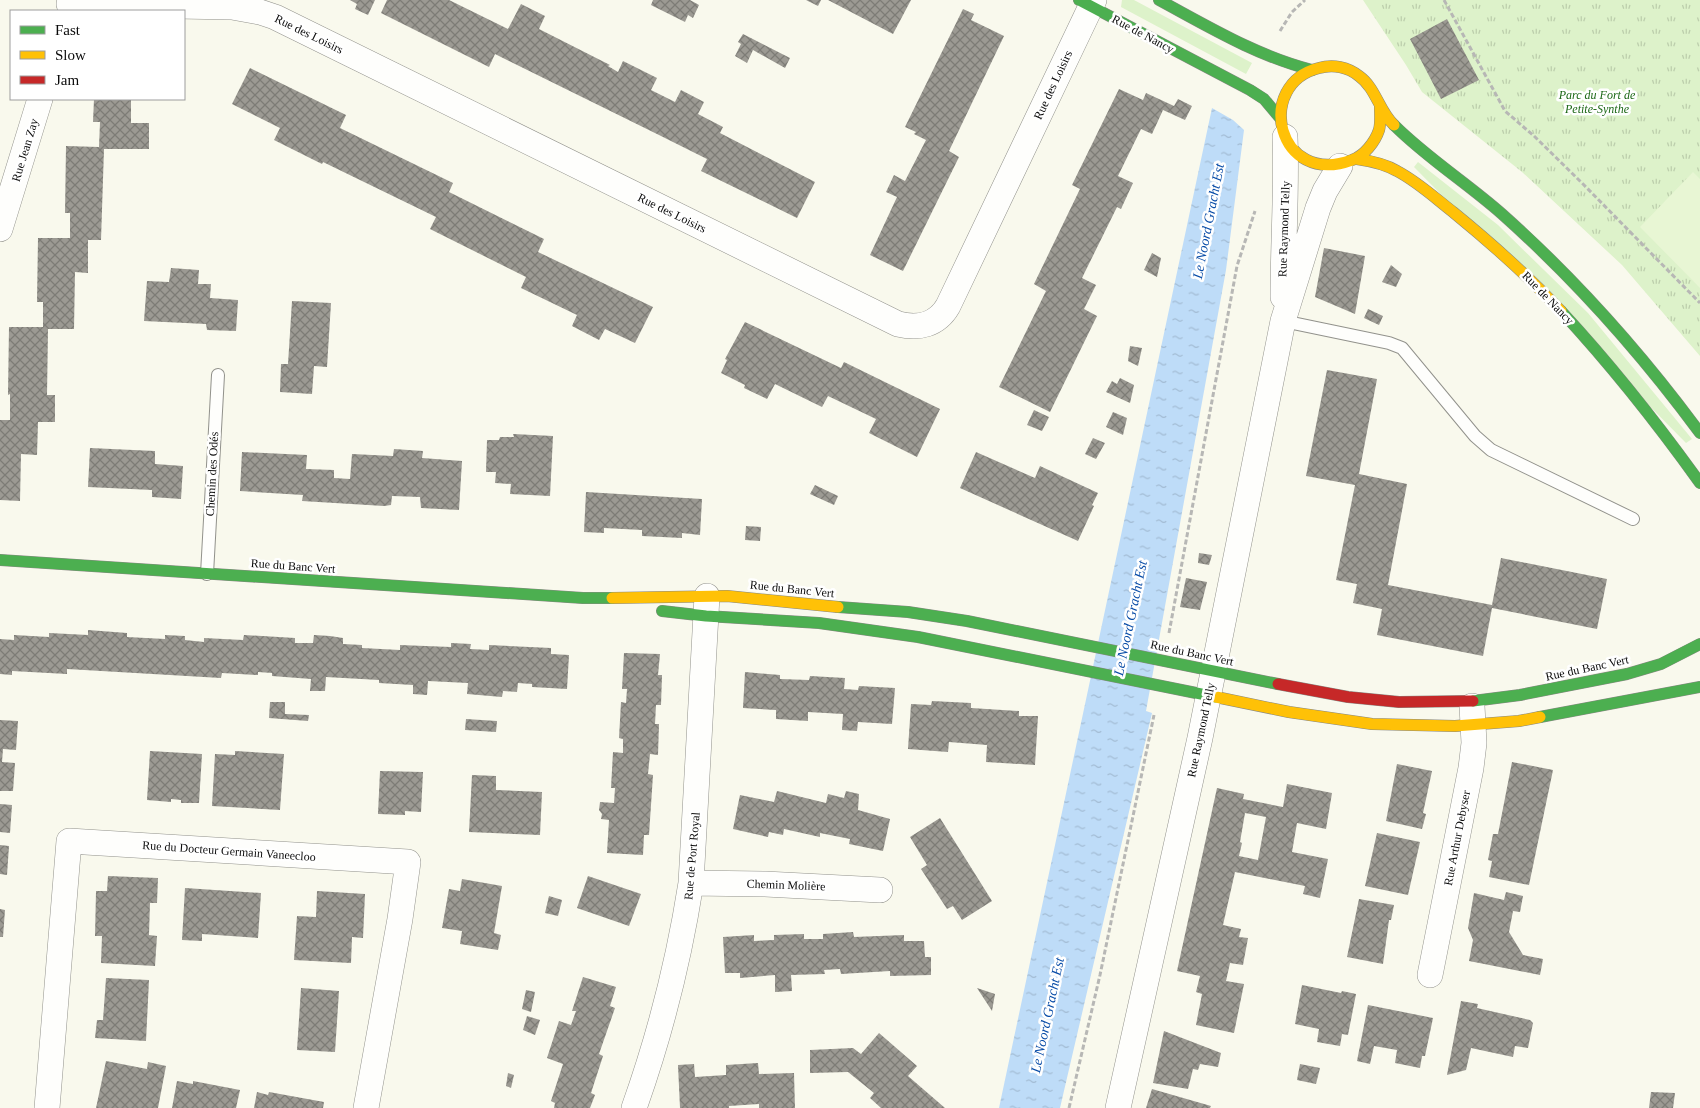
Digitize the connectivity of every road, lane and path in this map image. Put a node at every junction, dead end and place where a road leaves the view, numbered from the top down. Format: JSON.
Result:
{"nodes":[{"id":1,"x":1159,"y":0,"type":"edge"},
{"id":2,"x":1304,"y":0,"type":"edge"},
{"id":3,"x":1444,"y":0,"type":"edge"},
{"id":4,"x":1088,"y":2,"type":"edge"},
{"id":5,"x":234,"y":4,"type":"edge"},
{"id":6,"x":69,"y":5,"type":"edge"},
{"id":7,"x":1260,"y":53,"type":"junction"},
{"id":8,"x":1312,"y":70,"type":"junction"},
{"id":9,"x":40,"y":100,"type":"edge"},
{"id":10,"x":1380,"y":107,"type":"junction"},
{"id":11,"x":1282,"y":128,"type":"junction"},
{"id":12,"x":1349,"y":162,"type":"junction"},
{"id":13,"x":1256,"y":210,"type":"dead end"},
{"id":14,"x":0,"y":229,"type":"edge"},
{"id":15,"x":1700,"y":303,"type":"edge"},
{"id":16,"x":1283,"y":321,"type":"junction"},
{"id":17,"x":218,"y":375,"type":"dead end"},
{"id":18,"x":1700,"y":432,"type":"edge"},
{"id":19,"x":1700,"y":483,"type":"edge"},
{"id":20,"x":1633,"y":519,"type":"dead end"},
{"id":21,"x":0,"y":560,"type":"edge"},
{"id":22,"x":207,"y":574,"type":"junction"},
{"id":23,"x":584,"y":598,"type":"junction"},
{"id":24,"x":706,"y":606,"type":"junction"},
{"id":25,"x":1700,"y":644,"type":"edge"},
{"id":26,"x":1165,"y":662,"type":"junction"},
{"id":27,"x":1211,"y":683,"type":"junction"},
{"id":28,"x":1161,"y":686,"type":"junction"},
{"id":29,"x":1700,"y":687,"type":"edge"},
{"id":30,"x":1472,"y":701,"type":"junction"},
{"id":31,"x":1474,"y":725,"type":"junction"},
{"id":32,"x":691,"y":883,"type":"junction"},
{"id":33,"x":880,"y":890,"type":"dead end"},
{"id":34,"x":1430,"y":975,"type":"dead end"},
{"id":35,"x":47,"y":1108,"type":"edge"},
{"id":36,"x":366,"y":1108,"type":"edge"},
{"id":37,"x":634,"y":1108,"type":"edge"},
{"id":38,"x":1069,"y":1108,"type":"edge"},
{"id":39,"x":1118,"y":1108,"type":"edge"}],
"edges":[{"from":1,"to":7,"type":"street"},
{"from":2,"to":7,"type":"path"},
{"from":3,"to":15,"type":"path"},
{"from":4,"to":5,"type":"street","name":"Rue des Loisirs"},
{"from":4,"to":11,"type":"street","name":"Rue de Nancy"},
{"from":5,"to":6,"type":"street","name":"Rue des Loisirs"},
{"from":7,"to":8,"type":"street"},
{"from":8,"to":10,"type":"street"},
{"from":8,"to":11,"type":"street"},
{"from":9,"to":14,"type":"street","name":"Rue Jean Zay"},
{"from":10,"to":12,"type":"street"},
{"from":10,"to":18,"type":"street"},
{"from":11,"to":12,"type":"street"},
{"from":11,"to":16,"type":"street","name":"Rue Raymond Telly"},
{"from":12,"to":16,"type":"street","name":"Rue Raymond Telly"},
{"from":12,"to":19,"type":"street","name":"Rue de Nancy"},
{"from":13,"to":26,"type":"path"},
{"from":16,"to":20,"type":"lane"},
{"from":16,"to":27,"type":"street","name":"Rue Raymond Telly"},
{"from":17,"to":22,"type":"lane","name":"Chemin des Odés"},
{"from":21,"to":22,"type":"street","name":"Rue du Banc Vert"},
{"from":22,"to":23,"type":"street","name":"Rue du Banc Vert"},
{"from":23,"to":24,"type":"street","name":"Rue du Banc Vert"},
{"from":23,"to":24,"type":"street","name":"Rue du Banc Vert"},
{"from":24,"to":26,"type":"street","name":"Rue du Banc Vert"},
{"from":24,"to":28,"type":"street","name":"Rue du Banc Vert"},
{"from":24,"to":32,"type":"street","name":"Rue de Port Royal"},
{"from":25,"to":30,"type":"street","name":"Rue du Banc Vert"},
{"from":26,"to":27,"type":"street","name":"Rue du Banc Vert"},
{"from":27,"to":28,"type":"street","name":"Rue du Banc Vert"},
{"from":27,"to":30,"type":"street","name":"Rue du Banc Vert"},
{"from":27,"to":31,"type":"street","name":"Rue du Banc Vert"},
{"from":27,"to":39,"type":"street","name":"Rue Raymond Telly"},
{"from":28,"to":38,"type":"path"},
{"from":29,"to":31,"type":"street","name":"Rue du Banc Vert"},
{"from":30,"to":31,"type":"street","name":"Rue Arthur Debyser"},
{"from":31,"to":34,"type":"street","name":"Rue Arthur Debyser"},
{"from":32,"to":33,"type":"street","name":"Chemin Molière"},
{"from":32,"to":37,"type":"street","name":"Rue de Port Royal"},
{"from":35,"to":36,"type":"street","name":"Rue du Docteur Germain Vaneecloo"}]}
